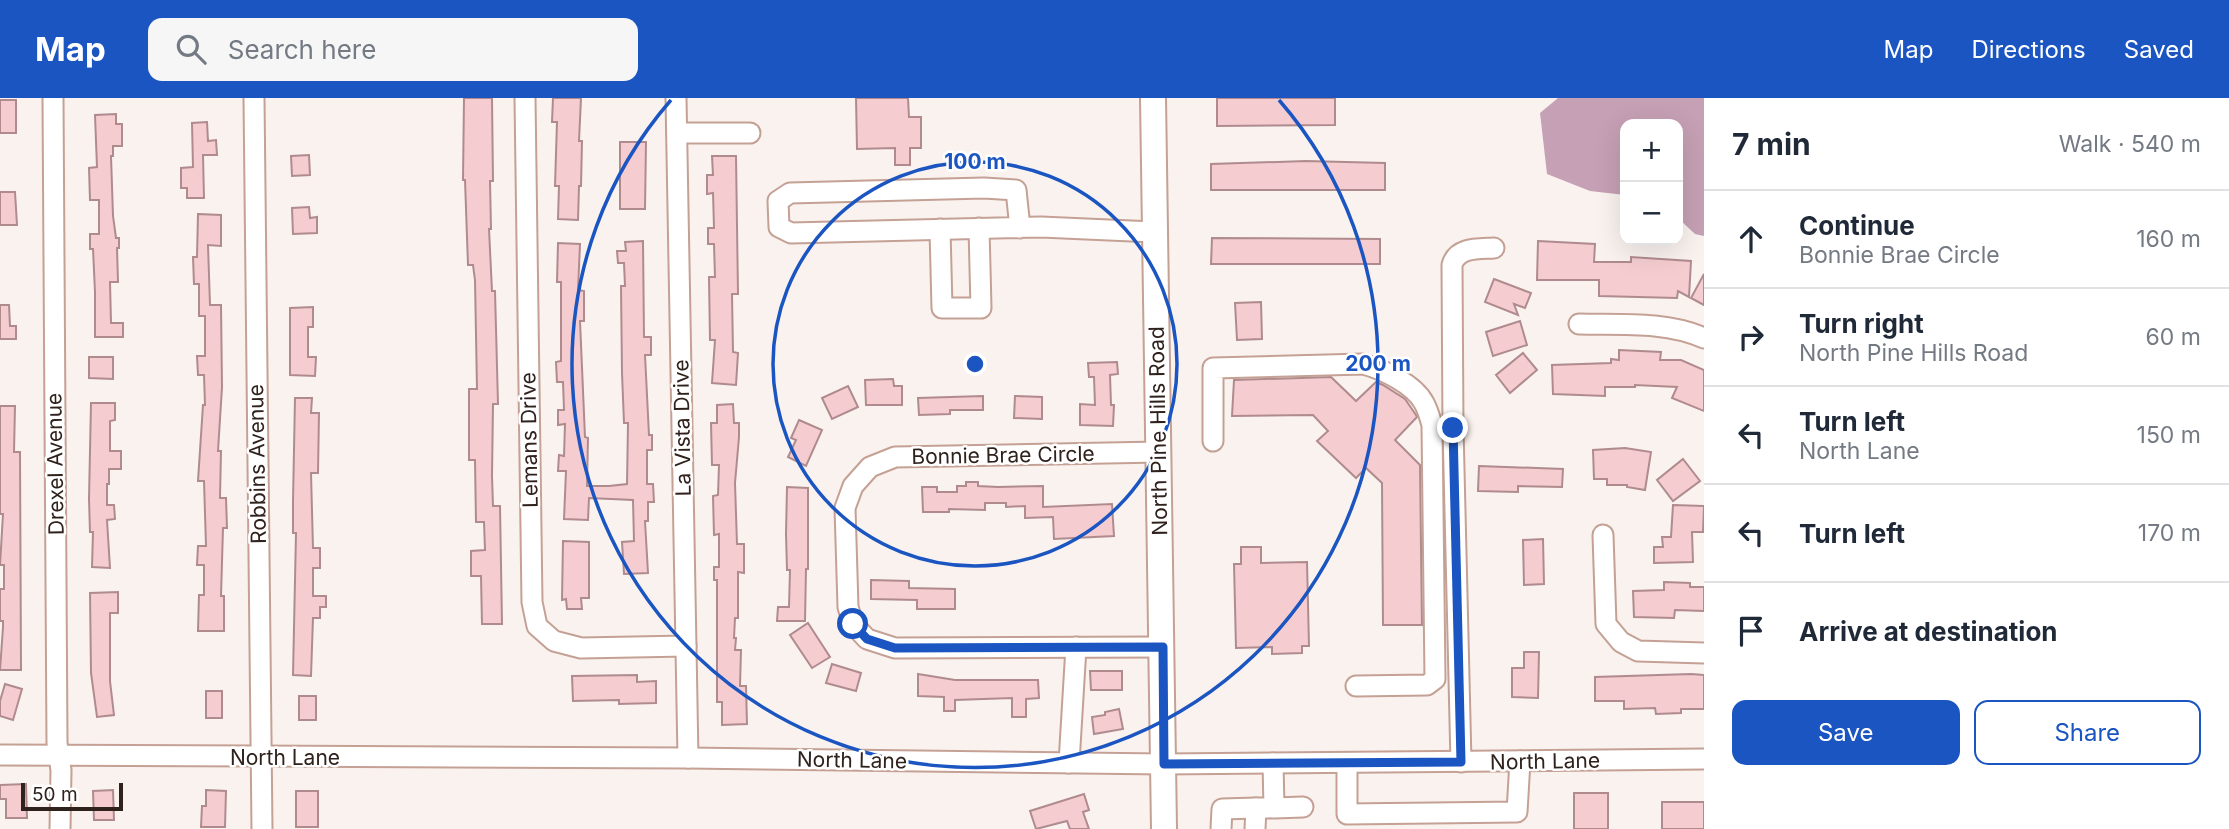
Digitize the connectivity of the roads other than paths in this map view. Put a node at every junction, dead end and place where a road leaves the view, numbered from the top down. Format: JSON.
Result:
{"nodes":[{"id":1,"x":53,"y":98,"type":"edge"},
{"id":2,"x":254,"y":98,"type":"edge"},
{"id":3,"x":525,"y":98,"type":"edge"},
{"id":4,"x":676,"y":98,"type":"edge"},
{"id":5,"x":1153,"y":98,"type":"edge"},
{"id":6,"x":677,"y":132,"type":"junction"},
{"id":7,"x":750,"y":132,"type":"dead end"},
{"id":8,"x":979,"y":228,"type":"junction"},
{"id":9,"x":1020,"y":228,"type":"junction"},
{"id":10,"x":940,"y":229,"type":"junction"},
{"id":11,"x":1154,"y":232,"type":"junction"},
{"id":12,"x":1494,"y":248,"type":"dead end"},
{"id":13,"x":1579,"y":324,"type":"dead end"},
{"id":14,"x":1704,"y":338,"type":"edge"},
{"id":15,"x":1213,"y":441,"type":"dead end"},
{"id":16,"x":1159,"y":452,"type":"junction"},
{"id":17,"x":1603,"y":535,"type":"dead end"},
{"id":18,"x":685,"y":646,"type":"junction"},
{"id":19,"x":1076,"y":647,"type":"junction"},
{"id":20,"x":1163,"y":647,"type":"junction"},
{"id":21,"x":1704,"y":653,"type":"edge"},
{"id":22,"x":1356,"y":686,"type":"dead end"},
{"id":23,"x":0,"y":755,"type":"edge"},
{"id":24,"x":59,"y":755,"type":"junction"},
{"id":25,"x":261,"y":756,"type":"junction"},
{"id":26,"x":688,"y":758,"type":"junction"},
{"id":27,"x":1704,"y":759,"type":"edge"},
{"id":28,"x":1520,"y":761,"type":"junction"},
{"id":29,"x":1461,"y":762,"type":"junction"},
{"id":30,"x":1069,"y":763,"type":"junction"},
{"id":31,"x":1273,"y":763,"type":"junction"},
{"id":32,"x":1347,"y":763,"type":"junction"},
{"id":33,"x":1164,"y":764,"type":"junction"},
{"id":34,"x":1303,"y":807,"type":"dead end"},
{"id":35,"x":1265,"y":808,"type":"junction"},
{"id":36,"x":60,"y":829,"type":"edge"},
{"id":37,"x":262,"y":829,"type":"edge"},
{"id":38,"x":1164,"y":829,"type":"edge"},
{"id":39,"x":1222,"y":829,"type":"edge"},
{"id":40,"x":1255,"y":829,"type":"edge"}],
"edges":[{"from":1,"to":24,"type":"street","name":"Drexel Avenue"},
{"from":2,"to":25,"type":"street","name":"Robbins Avenue"},
{"from":3,"to":18,"type":"street","name":"Lemans Drive"},
{"from":4,"to":6,"type":"street","name":"La Vista Drive"},
{"from":5,"to":11,"type":"main road","name":"North Pine Hills Road"},
{"from":6,"to":7,"type":"street"},
{"from":6,"to":18,"type":"street","name":"La Vista Drive"},
{"from":8,"to":9,"type":"street"},
{"from":8,"to":10,"type":"street"},
{"from":8,"to":10,"type":"street"},
{"from":9,"to":10,"type":"street"},
{"from":9,"to":11,"type":"street"},
{"from":11,"to":16,"type":"main road","name":"North Pine Hills Road"},
{"from":12,"to":29,"type":"street"},
{"from":13,"to":14,"type":"street"},
{"from":15,"to":22,"type":"street"},
{"from":16,"to":19,"type":"street","name":"Bonnie Brae Circle"},
{"from":16,"to":20,"type":"main road","name":"North Pine Hills Road"},
{"from":17,"to":21,"type":"street"},
{"from":18,"to":26,"type":"street","name":"La Vista Drive"},
{"from":19,"to":20,"type":"street","name":"Bonnie Brae Circle"},
{"from":19,"to":30,"type":"street"},
{"from":20,"to":33,"type":"main road","name":"North Pine Hills Road"},
{"from":23,"to":24,"type":"street","name":"North Lane"},
{"from":24,"to":25,"type":"street","name":"North Lane"},
{"from":24,"to":36,"type":"street","name":"Drexel Avenue"},
{"from":25,"to":26,"type":"street","name":"North Lane"},
{"from":25,"to":37,"type":"street","name":"Robbins Avenue"},
{"from":26,"to":30,"type":"street","name":"North Lane"},
{"from":27,"to":28,"type":"street","name":"North Lane"},
{"from":28,"to":29,"type":"street","name":"North Lane"},
{"from":28,"to":32,"type":"street"},
{"from":29,"to":32,"type":"street","name":"North Lane"},
{"from":30,"to":33,"type":"street","name":"North Lane"},
{"from":31,"to":32,"type":"street","name":"North Lane"},
{"from":31,"to":33,"type":"street","name":"North Lane"},
{"from":31,"to":35,"type":"street"},
{"from":33,"to":38,"type":"main road","name":"North Pine Hills Road"},
{"from":34,"to":35,"type":"street"},
{"from":35,"to":39,"type":"street"},
{"from":35,"to":40,"type":"street"}]}
